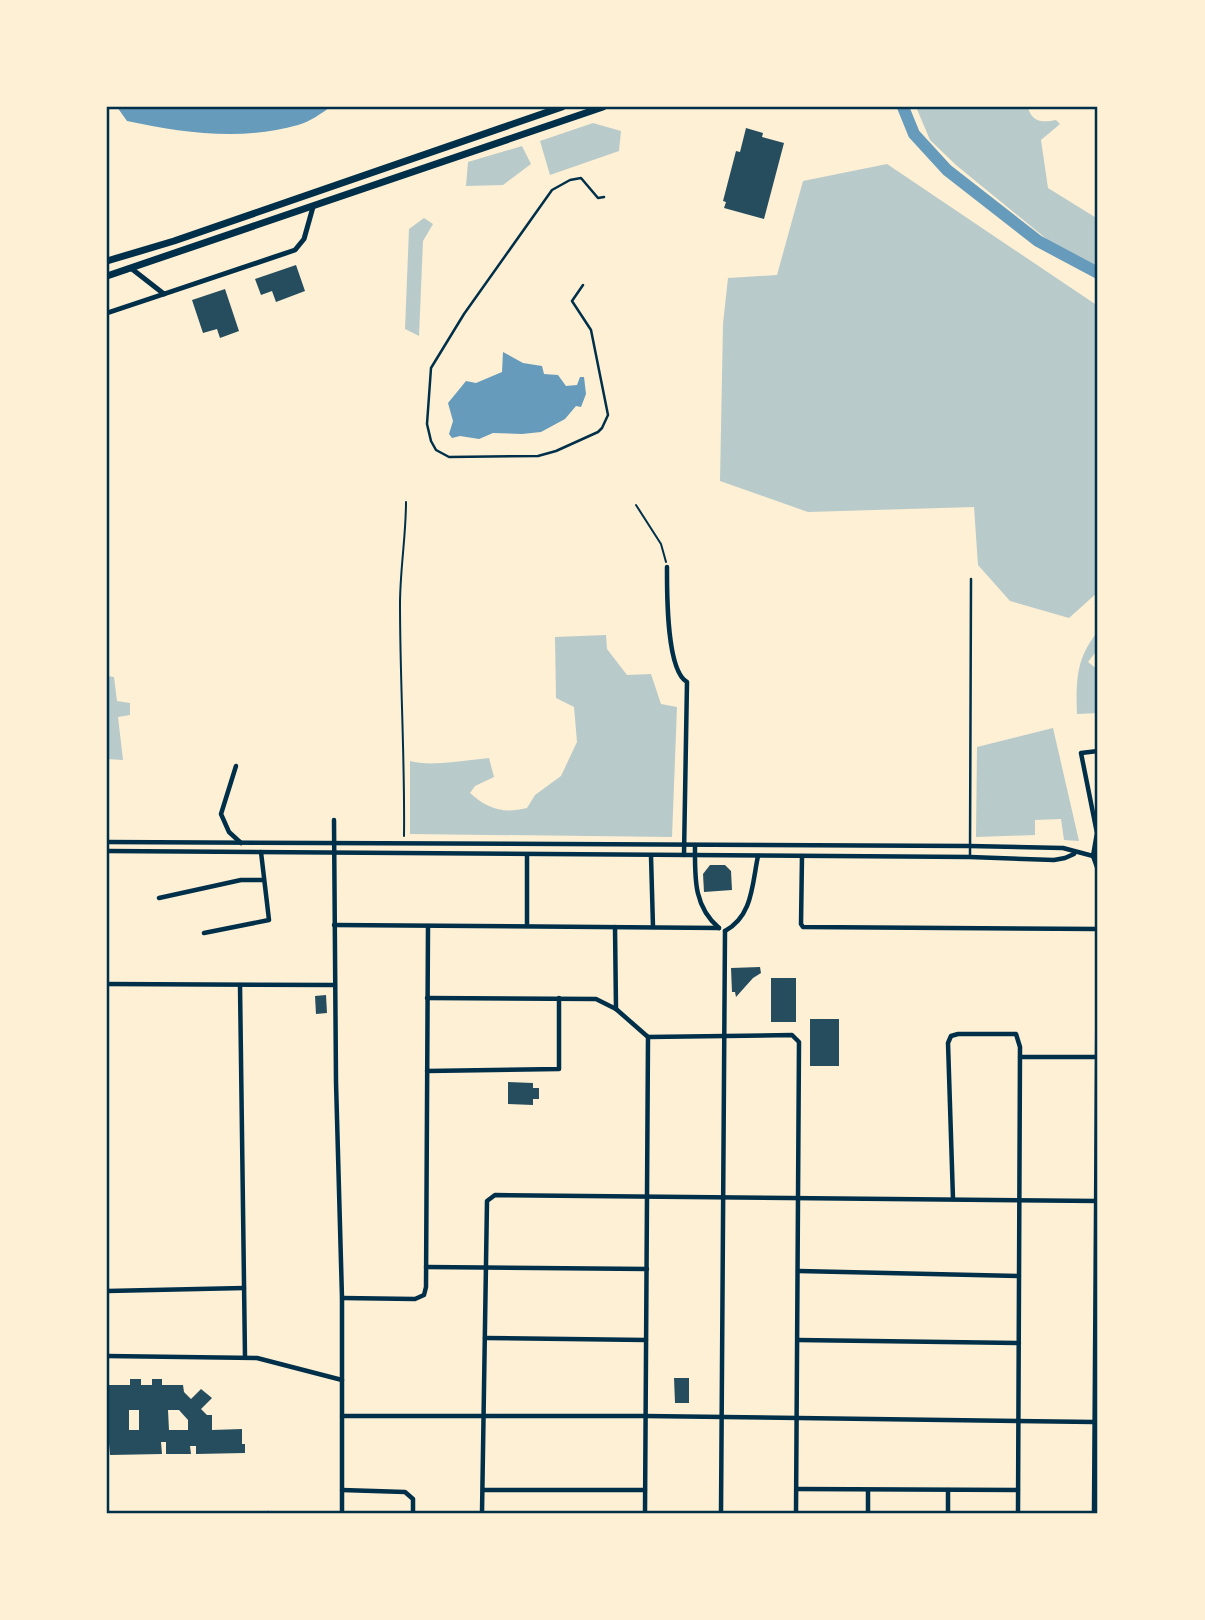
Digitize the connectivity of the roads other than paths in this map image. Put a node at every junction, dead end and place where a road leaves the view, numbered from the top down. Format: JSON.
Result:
{"nodes":[{"id":1,"x":562,"y":107,"type":"edge"},
{"id":2,"x":603,"y":107,"type":"edge"},
{"id":3,"x":604,"y":197,"type":"dead end"},
{"id":4,"x":313,"y":207,"type":"junction"},
{"id":5,"x":107,"y":261,"type":"edge"},
{"id":6,"x":132,"y":269,"type":"junction"},
{"id":7,"x":107,"y":276,"type":"edge"},
{"id":8,"x":583,"y":285,"type":"dead end"},
{"id":9,"x":164,"y":294,"type":"junction"},
{"id":10,"x":107,"y":313,"type":"edge"},
{"id":11,"x":667,"y":567,"type":"road end"},
{"id":12,"x":971,"y":579,"type":"dead end"},
{"id":13,"x":1098,"y":751,"type":"edge"},
{"id":14,"x":236,"y":766,"type":"dead end"},
{"id":15,"x":334,"y":820,"type":"dead end"},
{"id":16,"x":107,"y":842,"type":"edge"},
{"id":17,"x":241,"y":843,"type":"junction"},
{"id":18,"x":334,"y":843,"type":"junction"},
{"id":19,"x":404,"y":843,"type":"junction"},
{"id":20,"x":684,"y":845,"type":"junction"},
{"id":21,"x":695,"y":845,"type":"junction"},
{"id":22,"x":970,"y":846,"type":"junction"},
{"id":23,"x":107,"y":851,"type":"edge"},
{"id":24,"x":261,"y":852,"type":"junction"},
{"id":25,"x":334,"y":853,"type":"junction"},
{"id":26,"x":1075,"y":853,"type":"junction"},
{"id":27,"x":404,"y":854,"type":"junction"},
{"id":28,"x":527,"y":855,"type":"junction"},
{"id":29,"x":684,"y":855,"type":"junction"},
{"id":30,"x":651,"y":856,"type":"junction"},
{"id":31,"x":695,"y":856,"type":"junction"},
{"id":32,"x":758,"y":856,"type":"junction"},
{"id":33,"x":802,"y":856,"type":"junction"},
{"id":34,"x":1093,"y":856,"type":"junction"},
{"id":35,"x":970,"y":857,"type":"junction"},
{"id":36,"x":1098,"y":870,"type":"edge"},
{"id":37,"x":263,"y":880,"type":"junction"},
{"id":38,"x":159,"y":898,"type":"dead end"},
{"id":39,"x":1098,"y":917,"type":"edge"},
{"id":40,"x":334,"y":925,"type":"junction"},
{"id":41,"x":428,"y":926,"type":"junction"},
{"id":42,"x":527,"y":926,"type":"junction"},
{"id":43,"x":615,"y":927,"type":"junction"},
{"id":44,"x":653,"y":927,"type":"junction"},
{"id":45,"x":722,"y":929,"type":"junction"},
{"id":46,"x":1098,"y":929,"type":"edge"},
{"id":47,"x":204,"y":933,"type":"dead end"},
{"id":48,"x":107,"y":984,"type":"edge"},
{"id":49,"x":240,"y":985,"type":"junction"},
{"id":50,"x":335,"y":985,"type":"junction"},
{"id":51,"x":427,"y":998,"type":"junction"},
{"id":52,"x":559,"y":998,"type":"junction"},
{"id":53,"x":616,"y":1009,"type":"junction"},
{"id":54,"x":724,"y":1036,"type":"junction"},
{"id":55,"x":648,"y":1037,"type":"junction"},
{"id":56,"x":1020,"y":1057,"type":"junction"},
{"id":57,"x":1098,"y":1057,"type":"edge"},
{"id":58,"x":427,"y":1071,"type":"junction"},
{"id":59,"x":647,"y":1196,"type":"junction"},
{"id":60,"x":724,"y":1197,"type":"junction"},
{"id":61,"x":799,"y":1198,"type":"junction"},
{"id":62,"x":953,"y":1199,"type":"junction"},
{"id":63,"x":1020,"y":1200,"type":"junction"},
{"id":64,"x":1097,"y":1201,"type":"edge"},
{"id":65,"x":426,"y":1267,"type":"junction"},
{"id":66,"x":486,"y":1268,"type":"junction"},
{"id":67,"x":647,"y":1269,"type":"junction"},
{"id":68,"x":799,"y":1271,"type":"junction"},
{"id":69,"x":1019,"y":1276,"type":"junction"},
{"id":70,"x":244,"y":1288,"type":"junction"},
{"id":71,"x":107,"y":1291,"type":"edge"},
{"id":72,"x":342,"y":1298,"type":"junction"},
{"id":73,"x":485,"y":1338,"type":"junction"},
{"id":74,"x":646,"y":1340,"type":"junction"},
{"id":75,"x":798,"y":1340,"type":"junction"},
{"id":76,"x":1019,"y":1343,"type":"junction"},
{"id":77,"x":107,"y":1356,"type":"edge"},
{"id":78,"x":245,"y":1357,"type":"junction"},
{"id":79,"x":1096,"y":1370,"type":"edge"},
{"id":80,"x":342,"y":1380,"type":"junction"},
{"id":81,"x":342,"y":1416,"type":"junction"},
{"id":82,"x":484,"y":1416,"type":"junction"},
{"id":83,"x":645,"y":1416,"type":"junction"},
{"id":84,"x":722,"y":1417,"type":"junction"},
{"id":85,"x":797,"y":1418,"type":"junction"},
{"id":86,"x":1018,"y":1421,"type":"junction"},
{"id":87,"x":1094,"y":1422,"type":"junction"},
{"id":88,"x":797,"y":1489,"type":"junction"},
{"id":89,"x":869,"y":1489,"type":"junction"},
{"id":90,"x":342,"y":1490,"type":"junction"},
{"id":91,"x":483,"y":1490,"type":"junction"},
{"id":92,"x":645,"y":1490,"type":"junction"},
{"id":93,"x":948,"y":1490,"type":"junction"},
{"id":94,"x":1018,"y":1490,"type":"junction"},
{"id":95,"x":342,"y":1513,"type":"edge"},
{"id":96,"x":413,"y":1513,"type":"edge"},
{"id":97,"x":482,"y":1513,"type":"edge"},
{"id":98,"x":645,"y":1513,"type":"edge"},
{"id":99,"x":721,"y":1513,"type":"edge"},
{"id":100,"x":796,"y":1513,"type":"edge"},
{"id":101,"x":868,"y":1513,"type":"edge"},
{"id":102,"x":948,"y":1513,"type":"edge"},
{"id":103,"x":1018,"y":1513,"type":"edge"},
{"id":104,"x":1094,"y":1513,"type":"edge"}],
"edges":[{"from":1,"to":5,"type":"highway"},
{"from":2,"to":4,"type":"highway"},
{"from":3,"to":8,"type":"lane"},
{"from":4,"to":6,"type":"highway"},
{"from":4,"to":9,"type":"street"},
{"from":6,"to":7,"type":"highway"},
{"from":6,"to":9,"type":"street"},
{"from":9,"to":10,"type":"street"},
{"from":11,"to":20,"type":"street"},
{"from":12,"to":22,"type":"lane"},
{"from":13,"to":34,"type":"street"},
{"from":14,"to":17,"type":"street"},
{"from":15,"to":18,"type":"street"},
{"from":16,"to":17,"type":"street"},
{"from":17,"to":18,"type":"street"},
{"from":18,"to":19,"type":"street"},
{"from":18,"to":25,"type":"street"},
{"from":19,"to":20,"type":"street"},
{"from":19,"to":27,"type":"street"},
{"from":20,"to":21,"type":"street"},
{"from":20,"to":29,"type":"street"},
{"from":21,"to":22,"type":"street"},
{"from":21,"to":31,"type":"street"},
{"from":22,"to":26,"type":"street"},
{"from":22,"to":35,"type":"lane"},
{"from":23,"to":24,"type":"street"},
{"from":24,"to":25,"type":"street"},
{"from":24,"to":37,"type":"street"},
{"from":25,"to":27,"type":"street"},
{"from":25,"to":40,"type":"street"},
{"from":26,"to":34,"type":"street"},
{"from":26,"to":35,"type":"street"},
{"from":27,"to":28,"type":"street"},
{"from":28,"to":30,"type":"street"},
{"from":28,"to":42,"type":"street"},
{"from":29,"to":30,"type":"street"},
{"from":29,"to":31,"type":"street"},
{"from":30,"to":44,"type":"street"},
{"from":31,"to":32,"type":"street"},
{"from":31,"to":45,"type":"street"},
{"from":32,"to":33,"type":"street"},
{"from":32,"to":45,"type":"street"},
{"from":33,"to":35,"type":"street"},
{"from":33,"to":46,"type":"street"},
{"from":34,"to":36,"type":"street"},
{"from":37,"to":38,"type":"street"},
{"from":37,"to":47,"type":"street"},
{"from":39,"to":46,"type":"street"},
{"from":40,"to":41,"type":"street"},
{"from":40,"to":50,"type":"street"},
{"from":41,"to":42,"type":"street"},
{"from":41,"to":51,"type":"street"},
{"from":42,"to":43,"type":"street"},
{"from":43,"to":44,"type":"street"},
{"from":43,"to":53,"type":"street"},
{"from":44,"to":45,"type":"street"},
{"from":45,"to":54,"type":"street"},
{"from":46,"to":57,"type":"street"},
{"from":48,"to":49,"type":"street"},
{"from":49,"to":50,"type":"street"},
{"from":49,"to":70,"type":"street"},
{"from":50,"to":72,"type":"street"},
{"from":51,"to":52,"type":"street"},
{"from":51,"to":58,"type":"street"},
{"from":52,"to":53,"type":"street"},
{"from":52,"to":58,"type":"street"},
{"from":53,"to":55,"type":"street"},
{"from":54,"to":55,"type":"street"},
{"from":54,"to":60,"type":"street"},
{"from":54,"to":61,"type":"street"},
{"from":55,"to":59,"type":"street"},
{"from":56,"to":57,"type":"street"},
{"from":56,"to":62,"type":"street"},
{"from":56,"to":63,"type":"street"},
{"from":57,"to":64,"type":"street"},
{"from":58,"to":65,"type":"street"},
{"from":59,"to":60,"type":"street"},
{"from":59,"to":66,"type":"street"},
{"from":59,"to":67,"type":"street"},
{"from":60,"to":61,"type":"street"},
{"from":60,"to":84,"type":"street"},
{"from":61,"to":62,"type":"street"},
{"from":61,"to":68,"type":"street"},
{"from":62,"to":63,"type":"street"},
{"from":63,"to":64,"type":"street"},
{"from":63,"to":69,"type":"street"},
{"from":64,"to":79,"type":"street"},
{"from":65,"to":66,"type":"street"},
{"from":65,"to":72,"type":"street"},
{"from":66,"to":67,"type":"street"},
{"from":66,"to":73,"type":"street"},
{"from":67,"to":74,"type":"street"},
{"from":68,"to":69,"type":"street"},
{"from":68,"to":75,"type":"street"},
{"from":69,"to":76,"type":"street"},
{"from":70,"to":71,"type":"street"},
{"from":70,"to":78,"type":"street"},
{"from":72,"to":80,"type":"street"},
{"from":73,"to":74,"type":"street"},
{"from":73,"to":82,"type":"street"},
{"from":74,"to":83,"type":"street"},
{"from":75,"to":76,"type":"street"},
{"from":75,"to":85,"type":"street"},
{"from":76,"to":86,"type":"street"},
{"from":77,"to":78,"type":"street"},
{"from":78,"to":80,"type":"street"},
{"from":79,"to":87,"type":"street"},
{"from":80,"to":81,"type":"street"},
{"from":81,"to":82,"type":"street"},
{"from":81,"to":90,"type":"street"},
{"from":82,"to":83,"type":"street"},
{"from":82,"to":91,"type":"street"},
{"from":83,"to":84,"type":"street"},
{"from":83,"to":92,"type":"street"},
{"from":84,"to":85,"type":"street"},
{"from":84,"to":99,"type":"street"},
{"from":85,"to":86,"type":"street"},
{"from":85,"to":88,"type":"street"},
{"from":86,"to":87,"type":"street"},
{"from":86,"to":94,"type":"street"},
{"from":87,"to":104,"type":"street"},
{"from":88,"to":89,"type":"street"},
{"from":88,"to":100,"type":"street"},
{"from":89,"to":93,"type":"street"},
{"from":89,"to":101,"type":"street"},
{"from":90,"to":95,"type":"street"},
{"from":90,"to":96,"type":"street"},
{"from":91,"to":92,"type":"street"},
{"from":91,"to":97,"type":"street"},
{"from":92,"to":98,"type":"street"},
{"from":93,"to":94,"type":"street"},
{"from":93,"to":102,"type":"street"},
{"from":94,"to":103,"type":"street"}]}
